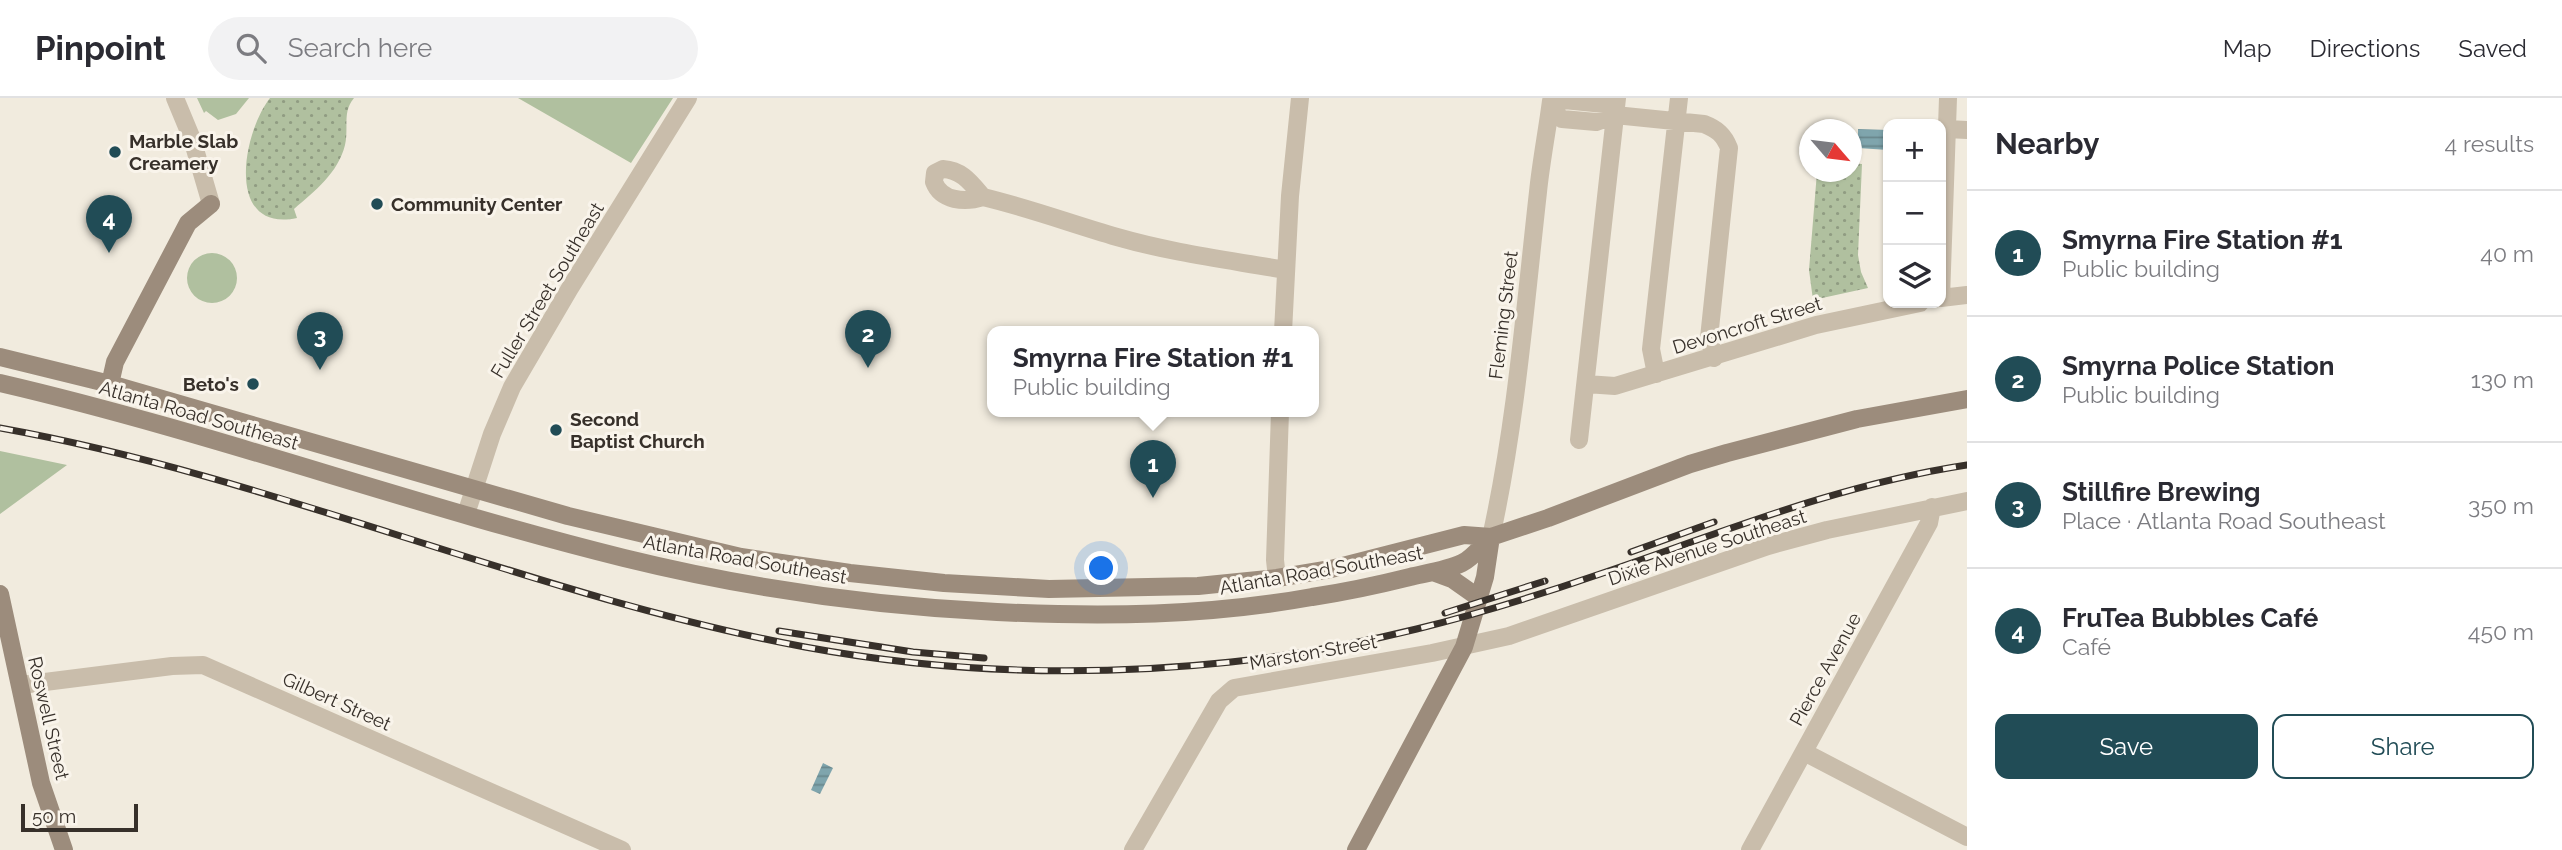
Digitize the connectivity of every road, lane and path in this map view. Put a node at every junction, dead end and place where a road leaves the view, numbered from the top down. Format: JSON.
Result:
{"nodes":[{"id":1,"x":175,"y":98,"type":"edge"},
{"id":2,"x":688,"y":98,"type":"edge"},
{"id":3,"x":1300,"y":98,"type":"edge"},
{"id":4,"x":1679,"y":98,"type":"edge"},
{"id":5,"x":1948,"y":98,"type":"edge"},
{"id":6,"x":1550,"y":104,"type":"edge"},
{"id":7,"x":1616,"y":107,"type":"edge"},
{"id":8,"x":1676,"y":122,"type":"junction"},
{"id":9,"x":1947,"y":130,"type":"junction"},
{"id":10,"x":1967,"y":130,"type":"edge"},
{"id":11,"x":983,"y":197,"type":"dead end"},
{"id":12,"x":211,"y":204,"type":"joint"},
{"id":13,"x":1943,"y":245,"type":"edge"},
{"id":14,"x":1286,"y":270,"type":"junction"},
{"id":15,"x":1967,"y":296,"type":"edge"},
{"id":16,"x":1946,"y":298,"type":"edge"},
{"id":17,"x":1896,"y":308,"type":"edge"},
{"id":18,"x":1283,"y":326,"type":"edge"},
{"id":19,"x":0,"y":357,"type":"edge"},
{"id":20,"x":1714,"y":358,"type":"junction"},
{"id":21,"x":1656,"y":374,"type":"junction"},
{"id":22,"x":0,"y":383,"type":"edge"},
{"id":23,"x":110,"y":384,"type":"junction"},
{"id":24,"x":1586,"y":384,"type":"junction"},
{"id":25,"x":1967,"y":399,"type":"edge"},
{"id":26,"x":1280,"y":417,"type":"edge"},
{"id":27,"x":1579,"y":440,"type":"dead end"},
{"id":28,"x":474,"y":489,"type":"junction"},
{"id":29,"x":1967,"y":501,"type":"edge"},
{"id":30,"x":1932,"y":507,"type":"junction"},
{"id":31,"x":466,"y":514,"type":"junction"},
{"id":32,"x":1491,"y":537,"type":"junction"},
{"id":33,"x":1433,"y":572,"type":"junction"},
{"id":34,"x":1277,"y":578,"type":"junction"},
{"id":35,"x":0,"y":594,"type":"edge"},
{"id":36,"x":1479,"y":598,"type":"junction"},
{"id":37,"x":1464,"y":647,"type":"junction"},
{"id":38,"x":21,"y":685,"type":"junction"},
{"id":39,"x":1804,"y":752,"type":"junction"},
{"id":40,"x":1967,"y":836,"type":"edge"},
{"id":41,"x":64,"y":850,"type":"edge"},
{"id":42,"x":621,"y":850,"type":"edge"},
{"id":43,"x":1133,"y":850,"type":"edge"},
{"id":44,"x":1356,"y":850,"type":"edge"},
{"id":45,"x":1750,"y":850,"type":"edge"}],
"edges":[{"from":1,"to":12,"type":"street"},
{"from":2,"to":28,"type":"street","name":"Fuller Street Southeast"},
{"from":3,"to":14,"type":"street"},
{"from":4,"to":8,"type":"street"},
{"from":5,"to":9,"type":"street"},
{"from":6,"to":7,"type":"street"},
{"from":6,"to":32,"type":"street","name":"Fleming Street"},
{"from":7,"to":8,"type":"street"},
{"from":7,"to":24,"type":"street"},
{"from":8,"to":20,"type":"street"},
{"from":8,"to":21,"type":"street"},
{"from":9,"to":10,"type":"street"},
{"from":9,"to":13,"type":"street"},
{"from":11,"to":14,"type":"street"},
{"from":12,"to":23,"type":"main road"},
{"from":14,"to":18,"type":"street"},
{"from":15,"to":16,"type":"street"},
{"from":17,"to":20,"type":"street","name":"Devoncroft Street"},
{"from":19,"to":23,"type":"main road","name":"Atlanta Road Southeast"},
{"from":20,"to":21,"type":"street","name":"Devoncroft Street"},
{"from":21,"to":24,"type":"street","name":"Devoncroft Street"},
{"from":22,"to":31,"type":"main road","name":"Atlanta Road Southeast"},
{"from":23,"to":28,"type":"main road","name":"Atlanta Road Southeast"},
{"from":24,"to":27,"type":"street"},
{"from":25,"to":32,"type":"main road","name":"Atlanta Road Southeast"},
{"from":26,"to":34,"type":"street"},
{"from":28,"to":31,"type":"street","name":"Fuller Street Southeast"},
{"from":28,"to":34,"type":"main road","name":"Atlanta Road Southeast"},
{"from":29,"to":30,"type":"street","name":"Dixie Avenue Southeast"},
{"from":30,"to":37,"type":"street","name":"Dixie Avenue Southeast"},
{"from":30,"to":39,"type":"street","name":"Pierce Avenue"},
{"from":31,"to":33,"type":"main road","name":"Atlanta Road Southeast"},
{"from":32,"to":33,"type":"main road","name":"Atlanta Road Southeast"},
{"from":32,"to":34,"type":"main road","name":"Atlanta Road Southeast"},
{"from":32,"to":36,"type":"main road"},
{"from":33,"to":36,"type":"main road"},
{"from":35,"to":38,"type":"main road","name":"Roswell Street"},
{"from":36,"to":37,"type":"main road"},
{"from":37,"to":43,"type":"street","name":"Marston Street"},
{"from":37,"to":44,"type":"main road"},
{"from":38,"to":41,"type":"main road","name":"Roswell Street"},
{"from":38,"to":42,"type":"street","name":"Gilbert Street"},
{"from":39,"to":40,"type":"street"},
{"from":39,"to":45,"type":"street","name":"Pierce Avenue"}]}
